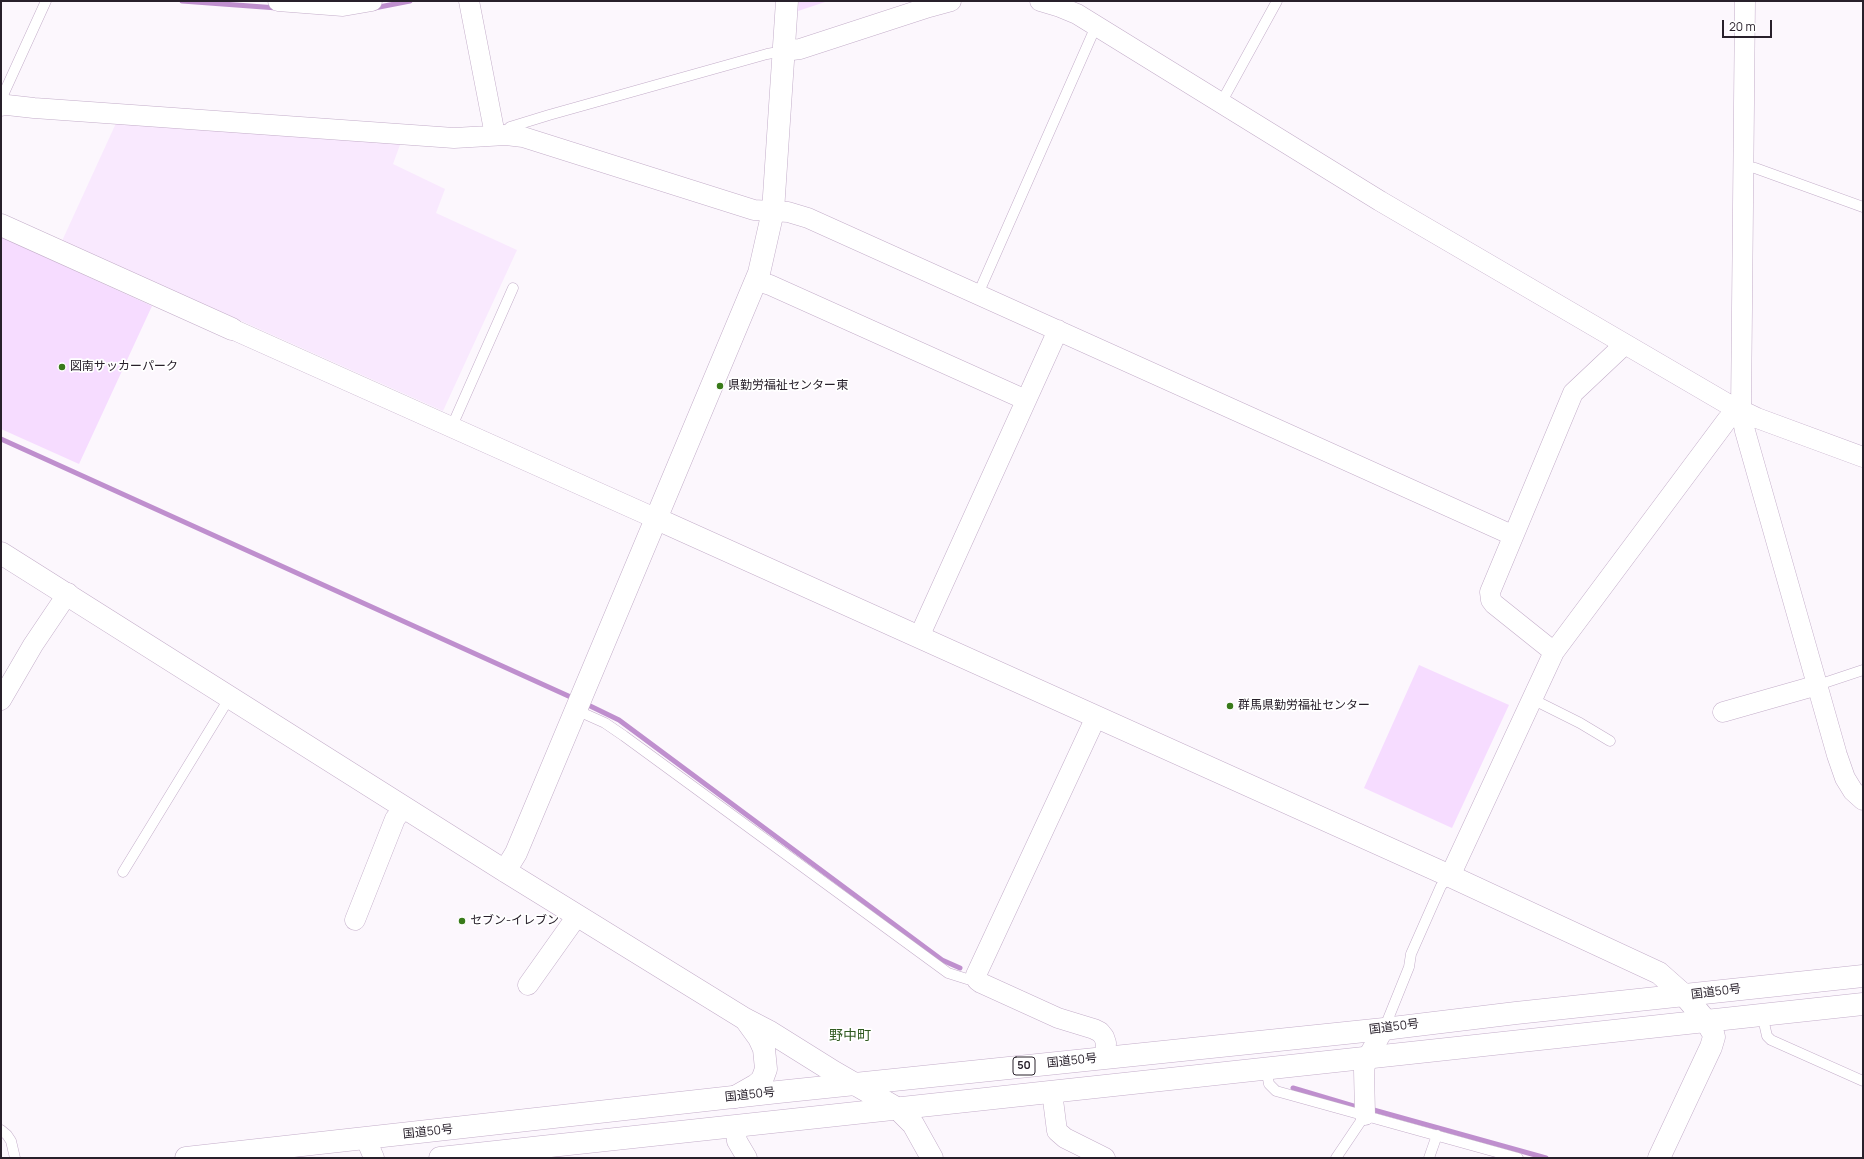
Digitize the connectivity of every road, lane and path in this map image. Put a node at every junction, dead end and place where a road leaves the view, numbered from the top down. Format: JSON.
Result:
{"nodes":[{"id":1,"x":46,"y":1,"type":"edge"},
{"id":2,"x":278,"y":1,"type":"edge"},
{"id":3,"x":372,"y":1,"type":"edge"},
{"id":4,"x":469,"y":1,"type":"edge"},
{"id":5,"x":787,"y":1,"type":"edge"},
{"id":6,"x":951,"y":1,"type":"edge"},
{"id":7,"x":1040,"y":1,"type":"edge"},
{"id":8,"x":1277,"y":1,"type":"edge"},
{"id":9,"x":1745,"y":1,"type":"edge"},
{"id":10,"x":1061,"y":4,"type":"edge"},
{"id":11,"x":1096,"y":26,"type":"junction"},
{"id":12,"x":784,"y":51,"type":"junction"},
{"id":13,"x":1221,"y":103,"type":"junction"},
{"id":14,"x":2,"y":106,"type":"edge"},
{"id":15,"x":501,"y":135,"type":"junction"},
{"id":16,"x":1743,"y":167,"type":"junction"},
{"id":17,"x":1863,"y":206,"type":"edge"},
{"id":18,"x":773,"y":211,"type":"junction"},
{"id":19,"x":1,"y":225,"type":"edge"},
{"id":20,"x":757,"y":281,"type":"junction"},
{"id":21,"x":513,"y":288,"type":"dead end"},
{"id":22,"x":978,"y":294,"type":"junction"},
{"id":23,"x":232,"y":329,"type":"joint"},
{"id":24,"x":1058,"y":330,"type":"junction"},
{"id":25,"x":1625,"y":344,"type":"junction"},
{"id":26,"x":1026,"y":400,"type":"junction"},
{"id":27,"x":1741,"y":410,"type":"junction"},
{"id":28,"x":452,"y":426,"type":"junction"},
{"id":29,"x":1863,"y":457,"type":"edge"},
{"id":30,"x":657,"y":519,"type":"junction"},
{"id":31,"x":1512,"y":535,"type":"junction"},
{"id":32,"x":1,"y":553,"type":"edge"},
{"id":33,"x":67,"y":594,"type":"junction"},
{"id":34,"x":919,"y":637,"type":"junction"},
{"id":35,"x":1554,"y":652,"type":"junction"},
{"id":36,"x":1863,"y":670,"type":"edge"},
{"id":37,"x":1818,"y":685,"type":"junction"},
{"id":38,"x":230,"y":698,"type":"junction"},
{"id":39,"x":1532,"y":699,"type":"junction"},
{"id":40,"x":1,"y":700,"type":"edge"},
{"id":41,"x":576,"y":710,"type":"junction"},
{"id":42,"x":1724,"y":712,"type":"dead end"},
{"id":43,"x":1096,"y":717,"type":"junction"},
{"id":44,"x":1610,"y":741,"type":"dead end"},
{"id":45,"x":1863,"y":800,"type":"edge"},
{"id":46,"x":404,"y":807,"type":"junction"},
{"id":47,"x":505,"y":871,"type":"junction"},
{"id":48,"x":123,"y":872,"type":"dead end"},
{"id":49,"x":1450,"y":876,"type":"junction"},
{"id":50,"x":577,"y":916,"type":"junction"},
{"id":51,"x":355,"y":920,"type":"dead end"},
{"id":52,"x":1863,"y":976,"type":"edge"},
{"id":53,"x":976,"y":977,"type":"junction"},
{"id":54,"x":528,"y":985,"type":"dead end"},
{"id":55,"x":1685,"y":996,"type":"junction"},
{"id":56,"x":1863,"y":1004,"type":"edge"},
{"id":57,"x":1762,"y":1014,"type":"junction"},
{"id":58,"x":745,"y":1019,"type":"junction"},
{"id":59,"x":1706,"y":1021,"type":"junction"},
{"id":60,"x":1384,"y":1029,"type":"junction"},
{"id":61,"x":1105,"y":1058,"type":"junction"},
{"id":62,"x":1367,"y":1058,"type":"junction"},
{"id":63,"x":1266,"y":1068,"type":"junction"},
{"id":64,"x":1863,"y":1081,"type":"edge"},
{"id":65,"x":856,"y":1085,"type":"junction"},
{"id":66,"x":1052,"y":1092,"type":"junction"},
{"id":67,"x":735,"y":1097,"type":"junction"},
{"id":68,"x":898,"y":1109,"type":"junction"},
{"id":69,"x":1364,"y":1115,"type":"junction"},
{"id":70,"x":735,"y":1126,"type":"junction"},
{"id":71,"x":1,"y":1130,"type":"edge"},
{"id":72,"x":1437,"y":1135,"type":"junction"},
{"id":73,"x":370,"y":1148,"type":"edge"},
{"id":74,"x":15,"y":1158,"type":"edge"},
{"id":75,"x":186,"y":1158,"type":"edge"},
{"id":76,"x":440,"y":1158,"type":"edge"},
{"id":77,"x":747,"y":1158,"type":"edge"},
{"id":78,"x":932,"y":1158,"type":"edge"},
{"id":79,"x":1106,"y":1158,"type":"edge"},
{"id":80,"x":1336,"y":1158,"type":"edge"},
{"id":81,"x":1429,"y":1158,"type":"edge"},
{"id":82,"x":1518,"y":1158,"type":"edge"},
{"id":83,"x":1659,"y":1158,"type":"edge"}],
"edges":[{"from":1,"to":14,"type":"lane"},
{"from":2,"to":3,"type":"street"},
{"from":4,"to":15,"type":"street"},
{"from":5,"to":12,"type":"main road"},
{"from":6,"to":12,"type":"street"},
{"from":7,"to":10,"type":"street"},
{"from":8,"to":13,"type":"lane"},
{"from":9,"to":16,"type":"street"},
{"from":10,"to":11,"type":"street"},
{"from":11,"to":13,"type":"street"},
{"from":11,"to":22,"type":"lane"},
{"from":12,"to":15,"type":"lane"},
{"from":12,"to":18,"type":"main road"},
{"from":13,"to":25,"type":"street"},
{"from":14,"to":15,"type":"street"},
{"from":15,"to":18,"type":"street"},
{"from":16,"to":17,"type":"lane"},
{"from":16,"to":27,"type":"street"},
{"from":18,"to":20,"type":"main road"},
{"from":18,"to":22,"type":"street"},
{"from":19,"to":23,"type":"main road"},
{"from":20,"to":26,"type":"street"},
{"from":20,"to":30,"type":"main road"},
{"from":21,"to":28,"type":"lane"},
{"from":22,"to":24,"type":"street"},
{"from":23,"to":28,"type":"street"},
{"from":24,"to":26,"type":"street"},
{"from":24,"to":31,"type":"street"},
{"from":25,"to":27,"type":"street"},
{"from":25,"to":31,"type":"street"},
{"from":26,"to":34,"type":"street"},
{"from":27,"to":29,"type":"street"},
{"from":27,"to":35,"type":"street"},
{"from":27,"to":37,"type":"street"},
{"from":28,"to":30,"type":"street"},
{"from":30,"to":34,"type":"main road"},
{"from":30,"to":41,"type":"main road"},
{"from":31,"to":35,"type":"street"},
{"from":32,"to":33,"type":"main road"},
{"from":33,"to":38,"type":"main road"},
{"from":33,"to":40,"type":"street"},
{"from":34,"to":43,"type":"main road"},
{"from":35,"to":39,"type":"street"},
{"from":36,"to":37,"type":"lane"},
{"from":37,"to":42,"type":"street"},
{"from":37,"to":45,"type":"street"},
{"from":38,"to":46,"type":"main road"},
{"from":38,"to":48,"type":"lane"},
{"from":39,"to":44,"type":"lane"},
{"from":39,"to":49,"type":"street"},
{"from":41,"to":47,"type":"main road"},
{"from":41,"to":53,"type":"lane"},
{"from":43,"to":49,"type":"main road"},
{"from":43,"to":53,"type":"street"},
{"from":46,"to":47,"type":"main road"},
{"from":46,"to":51,"type":"street"},
{"from":47,"to":50,"type":"main road"},
{"from":49,"to":55,"type":"main road"},
{"from":49,"to":60,"type":"lane"},
{"from":50,"to":54,"type":"street"},
{"from":50,"to":58,"type":"main road"},
{"from":52,"to":55,"type":"main road","name":"国道50号","number":"50"},
{"from":53,"to":61,"type":"street"},
{"from":55,"to":59,"type":"main road"},
{"from":55,"to":60,"type":"main road","name":"国道50号","number":"50"},
{"from":56,"to":57,"type":"main road"},
{"from":57,"to":59,"type":"main road"},
{"from":57,"to":64,"type":"lane"},
{"from":58,"to":65,"type":"main road"},
{"from":58,"to":67,"type":"main road"},
{"from":59,"to":62,"type":"main road"},
{"from":59,"to":83,"type":"main road"},
{"from":60,"to":61,"type":"main road","name":"国道50号","number":"50"},
{"from":60,"to":62,"type":"street"},
{"from":61,"to":65,"type":"main road","name":"国道50号","number":"50"},
{"from":62,"to":63,"type":"main road"},
{"from":62,"to":69,"type":"street"},
{"from":63,"to":66,"type":"main road"},
{"from":63,"to":69,"type":"lane"},
{"from":65,"to":67,"type":"main road","name":"国道50号","number":"50"},
{"from":65,"to":68,"type":"main road"},
{"from":66,"to":68,"type":"main road"},
{"from":66,"to":79,"type":"street"},
{"from":67,"to":73,"type":"main road","name":"国道50号","number":"50"},
{"from":68,"to":70,"type":"main road"},
{"from":68,"to":78,"type":"main road"},
{"from":69,"to":72,"type":"lane"},
{"from":69,"to":80,"type":"lane"},
{"from":70,"to":76,"type":"main road"},
{"from":70,"to":77,"type":"street"},
{"from":71,"to":74,"type":"lane"},
{"from":72,"to":81,"type":"lane"},
{"from":72,"to":82,"type":"lane"},
{"from":73,"to":75,"type":"main road","name":"国道50号","number":"50"}]}
